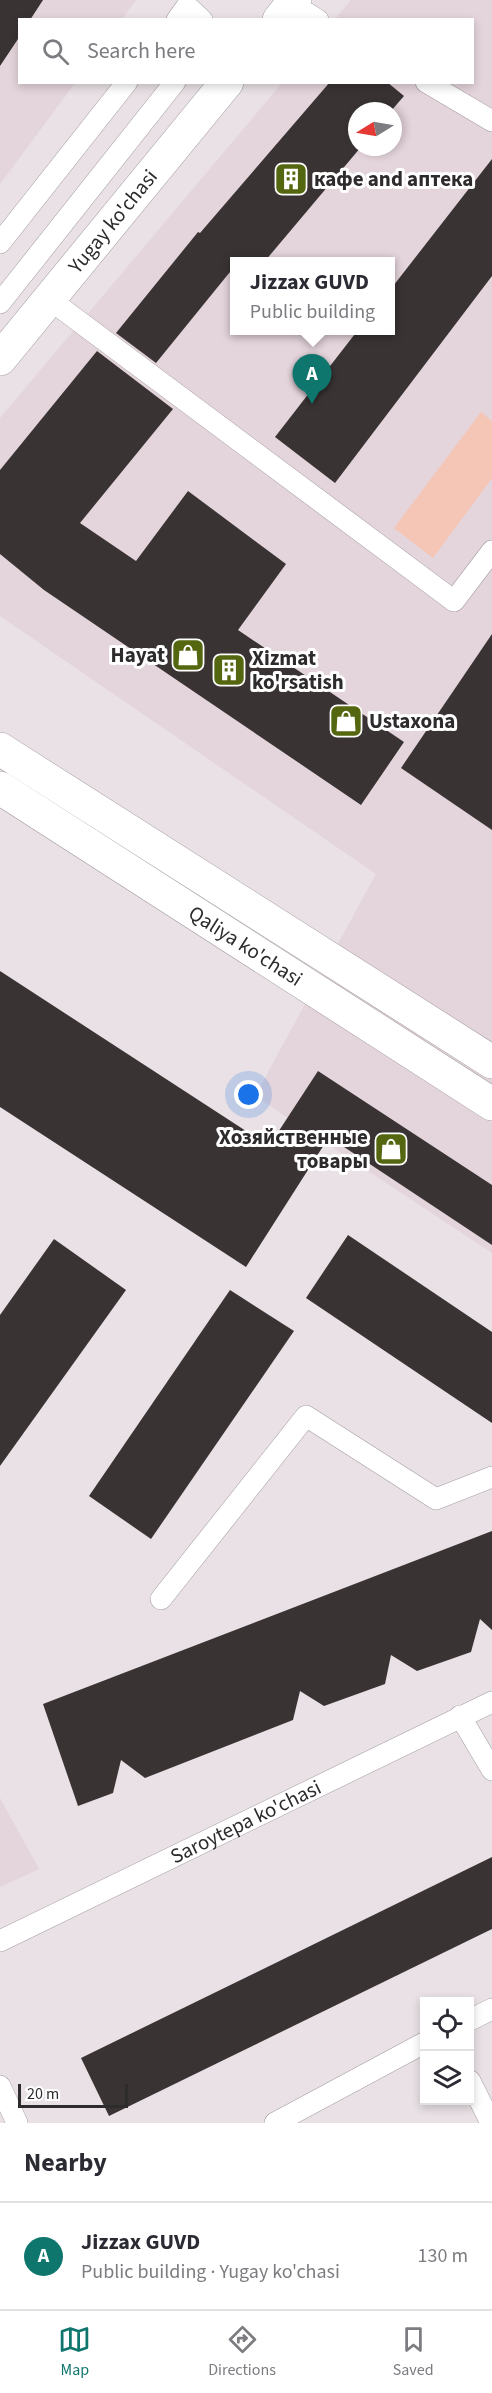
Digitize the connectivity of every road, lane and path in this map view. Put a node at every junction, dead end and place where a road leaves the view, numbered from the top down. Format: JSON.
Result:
{"nodes":[{"id":1,"x":178,"y":18,"type":"edge"},
{"id":2,"x":200,"y":18,"type":"edge"},
{"id":3,"x":125,"y":84,"type":"edge"},
{"id":4,"x":173,"y":84,"type":"edge"},
{"id":5,"x":225,"y":84,"type":"edge"},
{"id":6,"x":429,"y":84,"type":"edge"},
{"id":7,"x":492,"y":121,"type":"edge"},
{"id":8,"x":0,"y":243,"type":"edge"},
{"id":9,"x":49,"y":299,"type":"junction"},
{"id":10,"x":0,"y":303,"type":"edge"},
{"id":11,"x":0,"y":359,"type":"edge"},
{"id":12,"x":492,"y":551,"type":"edge"},
{"id":13,"x":0,"y":749,"type":"edge"},
{"id":14,"x":0,"y":788,"type":"edge"},
{"id":15,"x":492,"y":1062,"type":"edge"},
{"id":16,"x":492,"y":1104,"type":"edge"},
{"id":17,"x":492,"y":1477,"type":"edge"},
{"id":18,"x":162,"y":1599,"type":"dead end"},
{"id":19,"x":492,"y":1702,"type":"edge"},
{"id":20,"x":460,"y":1716,"type":"junction"},
{"id":21,"x":492,"y":1770,"type":"edge"},
{"id":22,"x":0,"y":1941,"type":"edge"},
{"id":23,"x":492,"y":2009,"type":"edge"},
{"id":24,"x":474,"y":2018,"type":"edge"},
{"id":25,"x":420,"y":2045,"type":"edge"},
{"id":26,"x":0,"y":2086,"type":"edge"},
{"id":27,"x":474,"y":2089,"type":"edge"},
{"id":28,"x":17,"y":2123,"type":"edge"},
{"id":29,"x":275,"y":2123,"type":"edge"},
{"id":30,"x":491,"y":2123,"type":"edge"}],
"edges":[{"from":1,"to":2,"type":"lane"},
{"from":3,"to":8,"type":"lane"},
{"from":4,"to":10,"type":"lane"},
{"from":5,"to":9,"type":"main road","name":"Yugay ko'chasi"},
{"from":6,"to":7,"type":"lane"},
{"from":9,"to":11,"type":"main road","name":"Yugay ko'chasi"},
{"from":9,"to":12,"type":"lane"},
{"from":13,"to":15,"type":"main road","name":"Qaliya ko'chasi"},
{"from":14,"to":16,"type":"main road","name":"Qaliya ko'chasi"},
{"from":17,"to":18,"type":"lane"},
{"from":19,"to":20,"type":"lane","name":"Saroytepa ko'chasi"},
{"from":20,"to":21,"type":"lane"},
{"from":20,"to":22,"type":"lane","name":"Saroytepa ko'chasi"},
{"from":23,"to":24,"type":"lane"},
{"from":25,"to":29,"type":"lane"},
{"from":26,"to":28,"type":"lane"},
{"from":27,"to":30,"type":"lane"}]}
